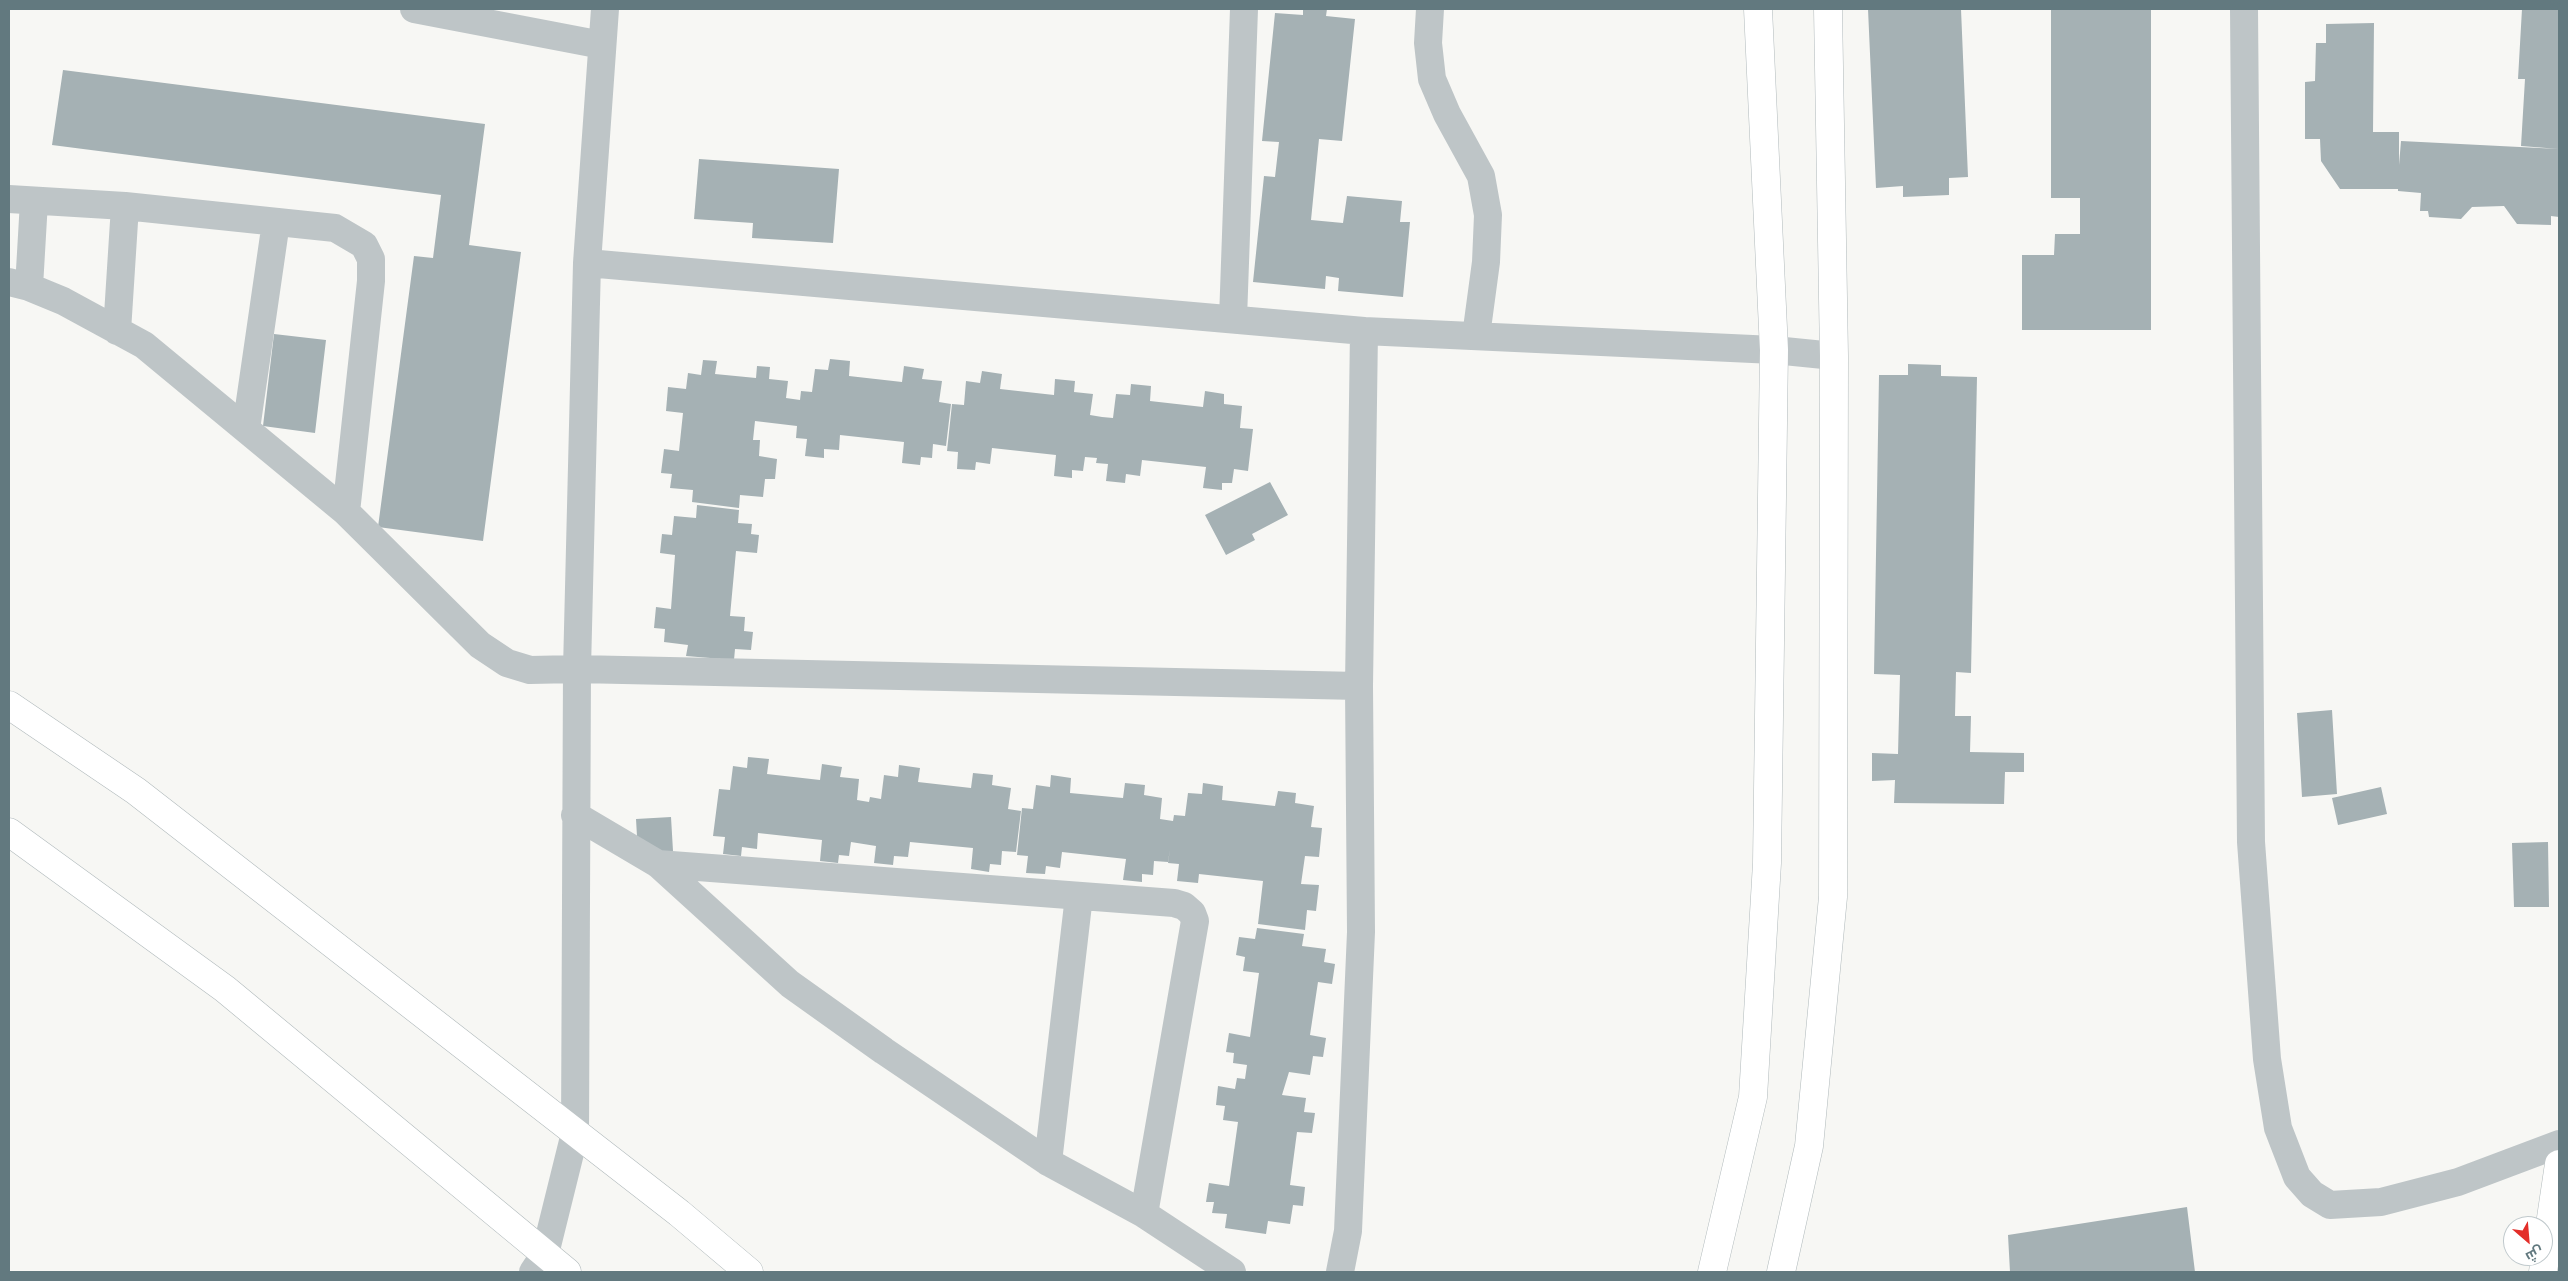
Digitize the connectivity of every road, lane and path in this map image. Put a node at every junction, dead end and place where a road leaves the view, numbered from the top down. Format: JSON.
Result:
{"nodes":[{"id":1,"x":414,"y":9,"type":"edge"},
{"id":2,"x":605,"y":9,"type":"edge"},
{"id":3,"x":1244,"y":9,"type":"edge"},
{"id":4,"x":1430,"y":9,"type":"edge"},
{"id":5,"x":1758,"y":9,"type":"edge"},
{"id":6,"x":1828,"y":9,"type":"edge"},
{"id":7,"x":2244,"y":9,"type":"edge"},
{"id":8,"x":602,"y":45,"type":"junction"},
{"id":9,"x":21,"y":200,"type":"edge"},
{"id":10,"x":125,"y":206,"type":"junction"},
{"id":11,"x":276,"y":222,"type":"junction"},
{"id":12,"x":587,"y":263,"type":"junction"},
{"id":13,"x":19,"y":284,"type":"edge"},
{"id":14,"x":1233,"y":319,"type":"junction"},
{"id":15,"x":117,"y":331,"type":"junction"},
{"id":16,"x":1364,"y":331,"type":"junction"},
{"id":17,"x":1476,"y":336,"type":"junction"},
{"id":18,"x":1774,"y":350,"type":"junction"},
{"id":19,"x":1834,"y":356,"type":"junction"},
{"id":20,"x":246,"y":429,"type":"junction"},
{"id":21,"x":346,"y":512,"type":"junction"},
{"id":22,"x":576,"y":669,"type":"junction"},
{"id":23,"x":1358,"y":686,"type":"junction"},
{"id":24,"x":9,"y":705,"type":"edge"},
{"id":25,"x":575,"y":815,"type":"junction"},
{"id":26,"x":9,"y":832,"type":"edge"},
{"id":27,"x":658,"y":864,"type":"junction"},
{"id":28,"x":1079,"y":896,"type":"junction"},
{"id":29,"x":576,"y":1133,"type":"junction"},
{"id":30,"x":2559,"y":1144,"type":"edge"},
{"id":31,"x":1048,"y":1162,"type":"junction"},
{"id":32,"x":2559,"y":1164,"type":"edge"},
{"id":33,"x":1144,"y":1214,"type":"junction"},
{"id":34,"x":539,"y":1263,"type":"edge"},
{"id":35,"x":567,"y":1272,"type":"edge"},
{"id":36,"x":749,"y":1272,"type":"edge"},
{"id":37,"x":1232,"y":1272,"type":"edge"},
{"id":38,"x":1340,"y":1272,"type":"edge"},
{"id":39,"x":1712,"y":1272,"type":"edge"},
{"id":40,"x":1781,"y":1272,"type":"edge"},
{"id":41,"x":2542,"y":1272,"type":"edge"}],
"edges":[{"from":1,"to":8,"type":"street"},
{"from":2,"to":8,"type":"street"},
{"from":3,"to":14,"type":"street"},
{"from":4,"to":17,"type":"street"},
{"from":5,"to":18,"type":"street"},
{"from":6,"to":19,"type":"street"},
{"from":7,"to":30,"type":"street"},
{"from":8,"to":12,"type":"street"},
{"from":9,"to":10,"type":"street"},
{"from":9,"to":13,"type":"street"},
{"from":10,"to":11,"type":"street"},
{"from":10,"to":15,"type":"street"},
{"from":11,"to":20,"type":"street"},
{"from":11,"to":21,"type":"street"},
{"from":12,"to":14,"type":"street"},
{"from":12,"to":22,"type":"street"},
{"from":13,"to":15,"type":"street"},
{"from":14,"to":16,"type":"street"},
{"from":15,"to":20,"type":"street"},
{"from":16,"to":17,"type":"street"},
{"from":16,"to":23,"type":"street"},
{"from":17,"to":18,"type":"street"},
{"from":18,"to":19,"type":"street"},
{"from":18,"to":39,"type":"street"},
{"from":19,"to":40,"type":"street"},
{"from":20,"to":21,"type":"street"},
{"from":21,"to":22,"type":"street"},
{"from":22,"to":23,"type":"street"},
{"from":22,"to":25,"type":"street"},
{"from":23,"to":38,"type":"street"},
{"from":24,"to":29,"type":"street"},
{"from":25,"to":27,"type":"street"},
{"from":25,"to":29,"type":"street"},
{"from":26,"to":34,"type":"street"},
{"from":27,"to":28,"type":"street"},
{"from":27,"to":31,"type":"street"},
{"from":28,"to":31,"type":"street"},
{"from":28,"to":33,"type":"street"},
{"from":29,"to":34,"type":"street"},
{"from":29,"to":36,"type":"street"},
{"from":31,"to":33,"type":"street"},
{"from":32,"to":41,"type":"street"},
{"from":33,"to":37,"type":"street"},
{"from":34,"to":35,"type":"street"}]}
